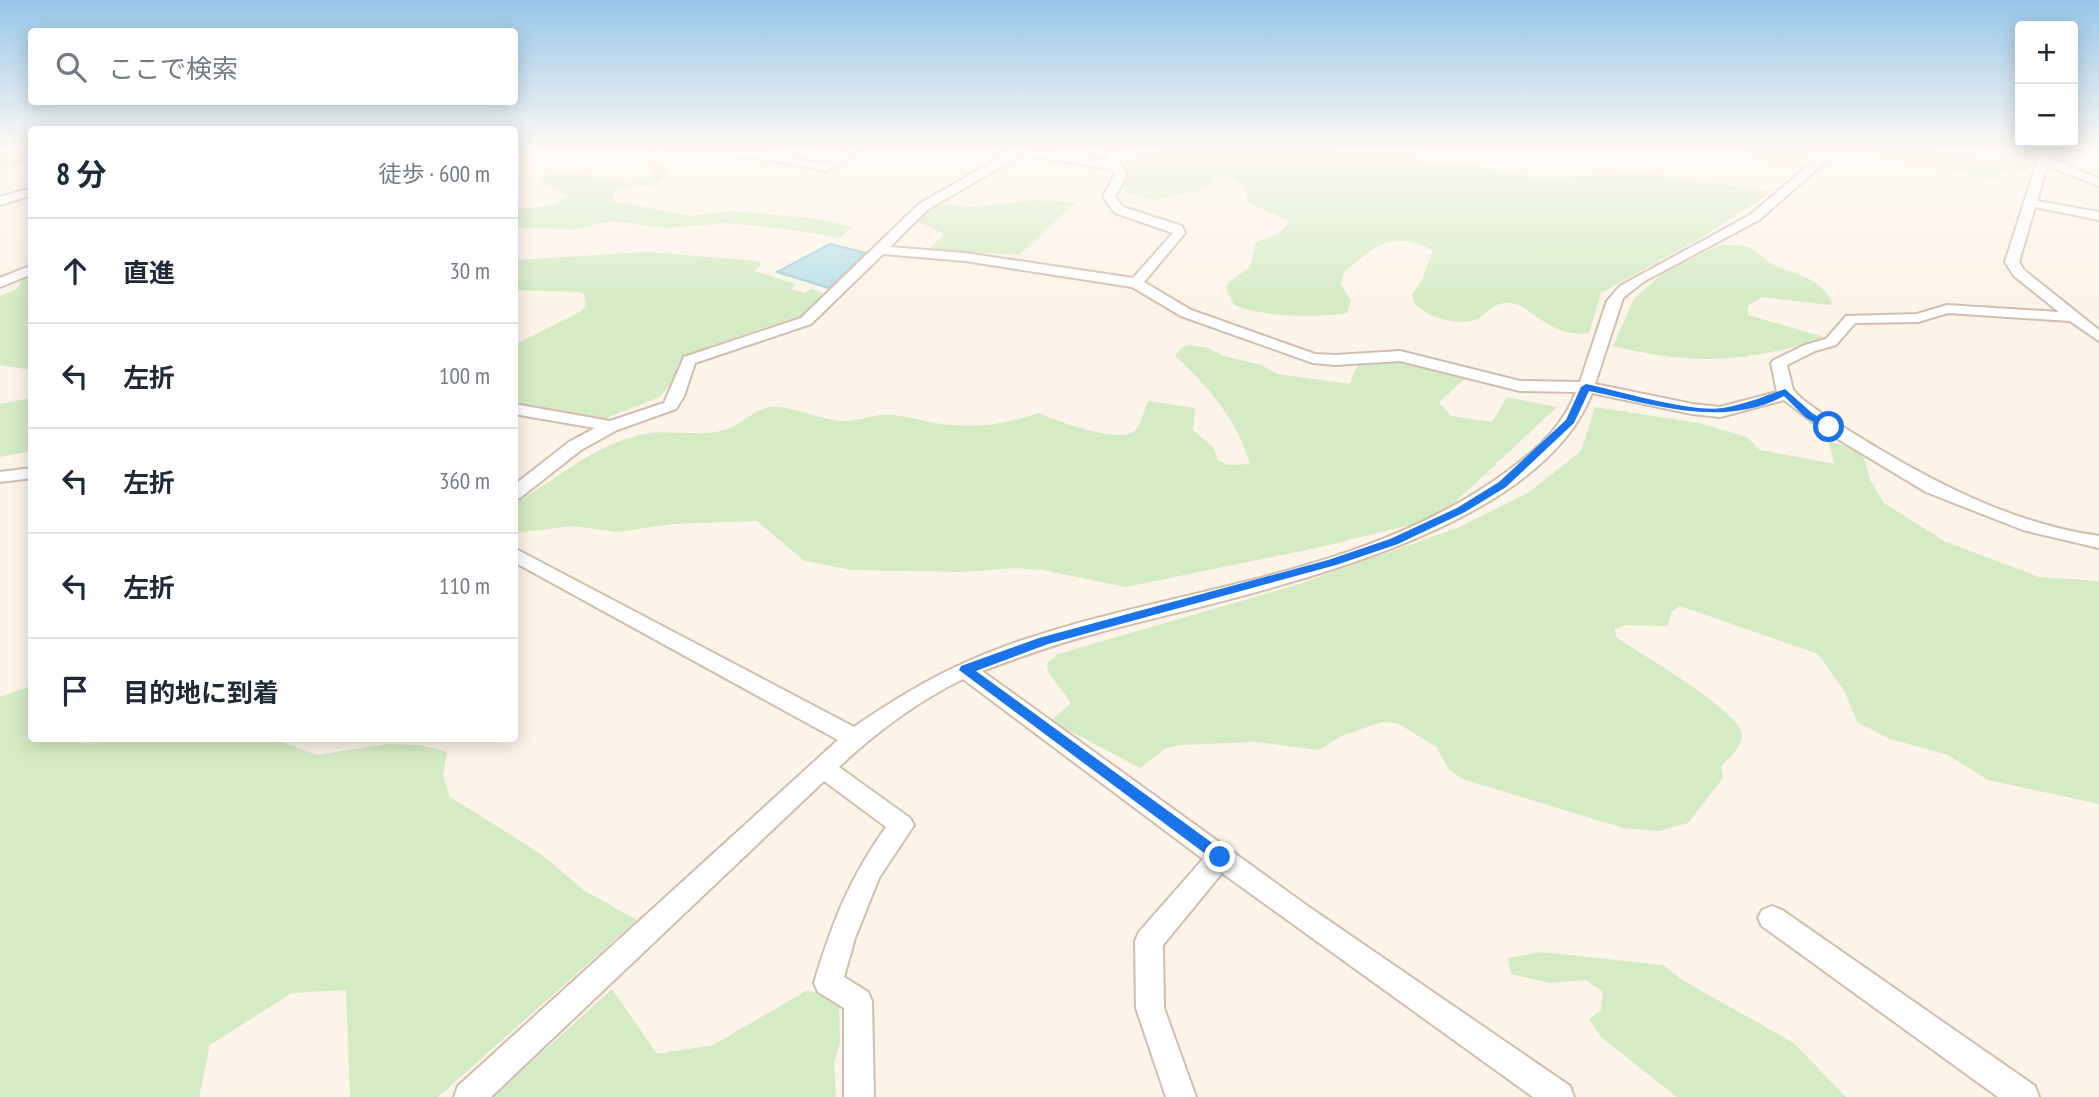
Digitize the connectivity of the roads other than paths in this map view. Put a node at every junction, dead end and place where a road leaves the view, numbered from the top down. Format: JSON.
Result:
{"nodes":[{"id":1,"x":932,"y":201,"type":"edge"},
{"id":2,"x":1112,"y":201,"type":"edge"},
{"id":3,"x":1776,"y":201,"type":"edge"},
{"id":4,"x":2031,"y":203,"type":"joint"},
{"id":5,"x":2099,"y":216,"type":"edge"},
{"id":6,"x":879,"y":250,"type":"junction"},
{"id":7,"x":28,"y":271,"type":"edge"},
{"id":8,"x":0,"y":283,"type":"edge"},
{"id":9,"x":1136,"y":283,"type":"junction"},
{"id":10,"x":2074,"y":317,"type":"junction"},
{"id":11,"x":2099,"y":337,"type":"edge"},
{"id":12,"x":1586,"y":387,"type":"junction"},
{"id":13,"x":1785,"y":392,"type":"junction"},
{"id":14,"x":518,"y":410,"type":"edge"},
{"id":15,"x":611,"y":426,"type":"junction"},
{"id":16,"x":28,"y":474,"type":"edge"},
{"id":17,"x":0,"y":477,"type":"edge"},
{"id":18,"x":518,"y":491,"type":"edge"},
{"id":19,"x":2099,"y":542,"type":"edge"},
{"id":20,"x":518,"y":556,"type":"edge"},
{"id":21,"x":965,"y":670,"type":"junction"},
{"id":22,"x":855,"y":738,"type":"junction"},
{"id":23,"x":823,"y":768,"type":"junction"},
{"id":24,"x":1220,"y":857,"type":"junction"},
{"id":25,"x":1772,"y":918,"type":"dead end"},
{"id":26,"x":469,"y":1097,"type":"edge"},
{"id":27,"x":859,"y":1097,"type":"edge"},
{"id":28,"x":1181,"y":1097,"type":"edge"},
{"id":29,"x":1559,"y":1097,"type":"edge"},
{"id":30,"x":2024,"y":1097,"type":"edge"}],
"edges":[{"from":1,"to":6,"type":"street"},
{"from":2,"to":9,"type":"street"},
{"from":3,"to":12,"type":"street"},
{"from":4,"to":5,"type":"street"},
{"from":4,"to":10,"type":"street"},
{"from":6,"to":9,"type":"street"},
{"from":6,"to":15,"type":"street"},
{"from":7,"to":8,"type":"street"},
{"from":9,"to":12,"type":"street"},
{"from":10,"to":11,"type":"street"},
{"from":10,"to":13,"type":"street"},
{"from":12,"to":13,"type":"street"},
{"from":12,"to":21,"type":"street"},
{"from":13,"to":19,"type":"street"},
{"from":14,"to":15,"type":"street"},
{"from":15,"to":18,"type":"street"},
{"from":16,"to":17,"type":"street"},
{"from":20,"to":22,"type":"street"},
{"from":21,"to":22,"type":"street"},
{"from":21,"to":24,"type":"street"},
{"from":22,"to":23,"type":"street"},
{"from":23,"to":26,"type":"street"},
{"from":23,"to":27,"type":"street"},
{"from":24,"to":28,"type":"street"},
{"from":24,"to":29,"type":"street"},
{"from":25,"to":30,"type":"street"}]}
